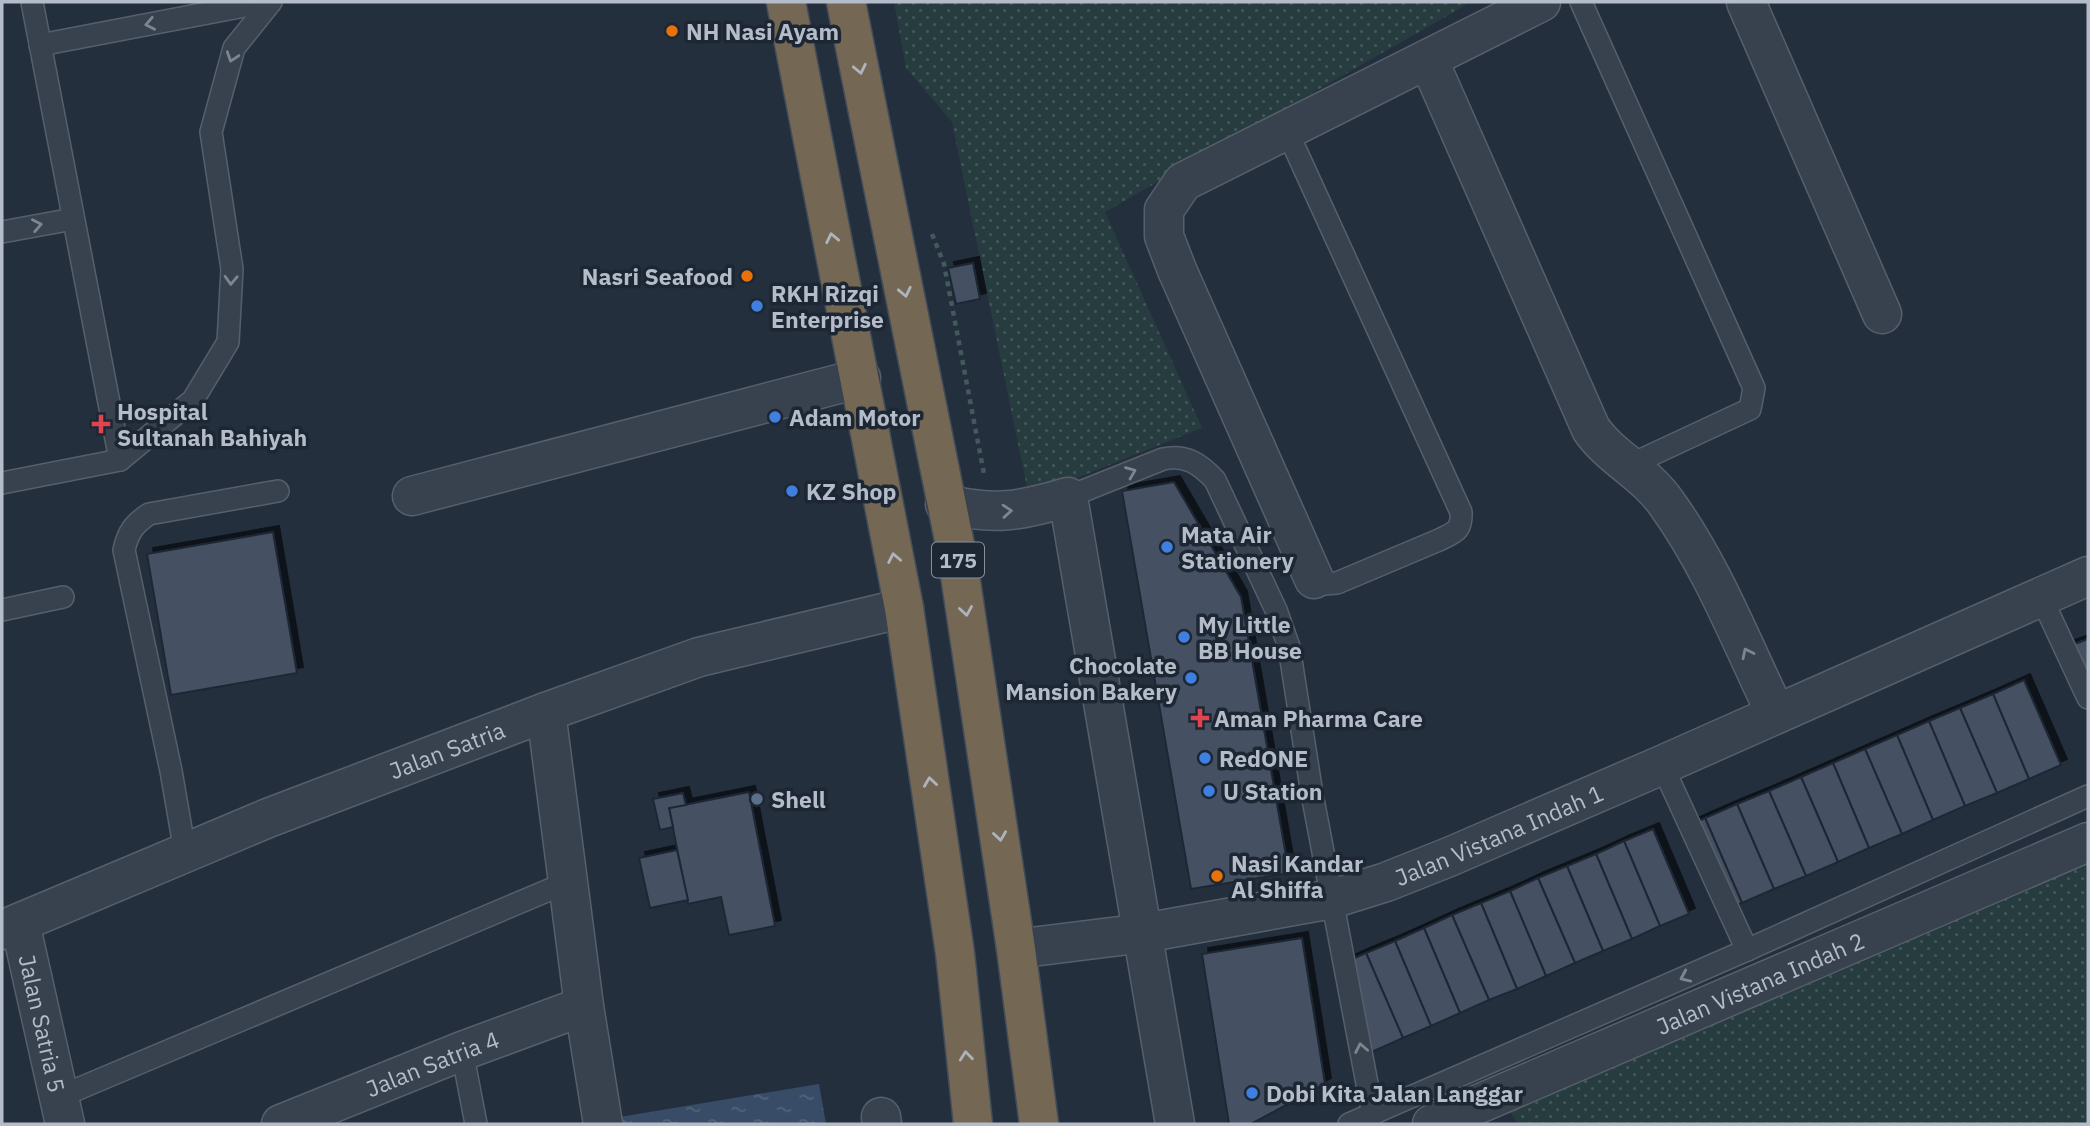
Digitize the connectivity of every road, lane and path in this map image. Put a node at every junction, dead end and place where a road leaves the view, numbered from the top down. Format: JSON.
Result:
{"nodes":[{"id":1,"x":32,"y":2,"type":"edge"},
{"id":2,"x":265,"y":2,"type":"edge"},
{"id":3,"x":271,"y":2,"type":"edge"},
{"id":4,"x":786,"y":2,"type":"edge"},
{"id":5,"x":846,"y":2,"type":"edge"},
{"id":6,"x":1541,"y":2,"type":"edge"},
{"id":7,"x":1581,"y":2,"type":"edge"},
{"id":8,"x":1746,"y":2,"type":"edge"},
{"id":9,"x":40,"y":45,"type":"junction"},
{"id":10,"x":1428,"y":59,"type":"junction"},
{"id":11,"x":1287,"y":131,"type":"junction"},
{"id":12,"x":73,"y":219,"type":"junction"},
{"id":13,"x":2,"y":232,"type":"edge"},
{"id":14,"x":1882,"y":314,"type":"dead end"},
{"id":15,"x":860,"y":378,"type":"junction"},
{"id":16,"x":120,"y":460,"type":"junction"},
{"id":17,"x":1640,"y":474,"type":"junction"},
{"id":18,"x":2,"y":483,"type":"edge"},
{"id":19,"x":278,"y":491,"type":"dead end"},
{"id":20,"x":412,"y":496,"type":"dead end"},
{"id":21,"x":1068,"y":497,"type":"junction"},
{"id":22,"x":945,"y":503,"type":"junction"},
{"id":23,"x":2088,"y":576,"type":"edge"},
{"id":24,"x":1314,"y":579,"type":"joint"},
{"id":25,"x":64,"y":597,"type":"dead end"},
{"id":26,"x":2041,"y":597,"type":"junction"},
{"id":27,"x":904,"y":608,"type":"junction"},
{"id":28,"x":2,"y":610,"type":"edge"},
{"id":29,"x":2088,"y":698,"type":"edge"},
{"id":30,"x":546,"y":712,"type":"junction"},
{"id":31,"x":1776,"y":714,"type":"junction"},
{"id":32,"x":1662,"y":765,"type":"junction"},
{"id":33,"x":2088,"y":796,"type":"edge"},
{"id":34,"x":2088,"y":842,"type":"edge"},
{"id":35,"x":185,"y":852,"type":"junction"},
{"id":36,"x":568,"y":882,"type":"junction"},
{"id":37,"x":1332,"y":899,"type":"junction"},
{"id":38,"x":11,"y":927,"type":"edge"},
{"id":39,"x":1144,"y":933,"type":"junction"},
{"id":40,"x":1016,"y":950,"type":"junction"},
{"id":41,"x":1747,"y":950,"type":"junction"},
{"id":42,"x":584,"y":1006,"type":"junction"},
{"id":43,"x":462,"y":1051,"type":"junction"},
{"id":44,"x":62,"y":1111,"type":"edge"},
{"id":45,"x":331,"y":1114,"type":"edge"},
{"id":46,"x":1373,"y":1115,"type":"junction"},
{"id":47,"x":281,"y":1124,"type":"edge"},
{"id":48,"x":476,"y":1124,"type":"edge"},
{"id":49,"x":603,"y":1124,"type":"edge"},
{"id":50,"x":973,"y":1124,"type":"edge"},
{"id":51,"x":1039,"y":1124,"type":"edge"},
{"id":52,"x":1175,"y":1124,"type":"edge"},
{"id":53,"x":1349,"y":1124,"type":"edge"},
{"id":54,"x":1432,"y":1124,"type":"edge"}],
"edges":[{"from":1,"to":9,"type":"lane"},
{"from":2,"to":9,"type":"lane","one_way":true},
{"from":3,"to":16,"type":"lane","one_way":true},
{"from":15,"to":4,"type":"highway","number":"175","one_way":true},
{"from":5,"to":22,"type":"highway","number":"175","one_way":true},
{"from":6,"to":10,"type":"street"},
{"from":7,"to":17,"type":"lane"},
{"from":8,"to":14,"type":"street"},
{"from":9,"to":12,"type":"lane"},
{"from":10,"to":11,"type":"street"},
{"from":10,"to":17,"type":"street"},
{"from":11,"to":24,"type":"street"},
{"from":11,"to":24,"type":"lane"},
{"from":13,"to":12,"type":"lane","one_way":true},
{"from":12,"to":16,"type":"lane"},
{"from":15,"to":20,"type":"street"},
{"from":27,"to":15,"type":"highway","number":"175","one_way":true},
{"from":16,"to":18,"type":"lane"},
{"from":31,"to":17,"type":"street","one_way":true},
{"from":19,"to":35,"type":"lane"},
{"from":22,"to":21,"type":"street","one_way":true},
{"from":21,"to":37,"type":"lane","one_way":true},
{"from":21,"to":39,"type":"street"},
{"from":22,"to":40,"type":"highway","number":"175","one_way":true},
{"from":23,"to":26,"type":"street","name":"Jalan Vistana Indah 1"},
{"from":25,"to":28,"type":"lane"},
{"from":26,"to":29,"type":"lane"},
{"from":26,"to":31,"type":"street","name":"Jalan Vistana Indah 1"},
{"from":27,"to":30,"type":"street","name":"Jalan Satria"},
{"from":50,"to":27,"type":"highway","number":"175","one_way":true},
{"from":30,"to":35,"type":"street","name":"Jalan Satria"},
{"from":30,"to":36,"type":"street"},
{"from":31,"to":32,"type":"street","name":"Jalan Vistana Indah 1"},
{"from":32,"to":37,"type":"street","name":"Jalan Vistana Indah 1"},
{"from":32,"to":41,"type":"lane"},
{"from":33,"to":41,"type":"lane"},
{"from":34,"to":54,"type":"street","name":"Jalan Vistana Indah 2"},
{"from":35,"to":38,"type":"street","name":"Jalan Satria"},
{"from":36,"to":42,"type":"street"},
{"from":36,"to":44,"type":"lane"},
{"from":37,"to":39,"type":"street","name":"Jalan Vistana Indah 1"},
{"from":46,"to":37,"type":"lane","one_way":true},
{"from":38,"to":44,"type":"street","name":"Jalan Satria 5"},
{"from":39,"to":40,"type":"street","name":"Jalan Vistana Indah 1"},
{"from":39,"to":52,"type":"street"},
{"from":40,"to":51,"type":"highway","number":"175"},
{"from":41,"to":46,"type":"lane","one_way":true},
{"from":42,"to":43,"type":"street","name":"Jalan Satria 4"},
{"from":42,"to":49,"type":"street"},
{"from":43,"to":45,"type":"street","name":"Jalan Satria 4"},
{"from":43,"to":48,"type":"lane"},
{"from":45,"to":47,"type":"street","name":"Jalan Satria 4"},
{"from":46,"to":53,"type":"lane"}]}
